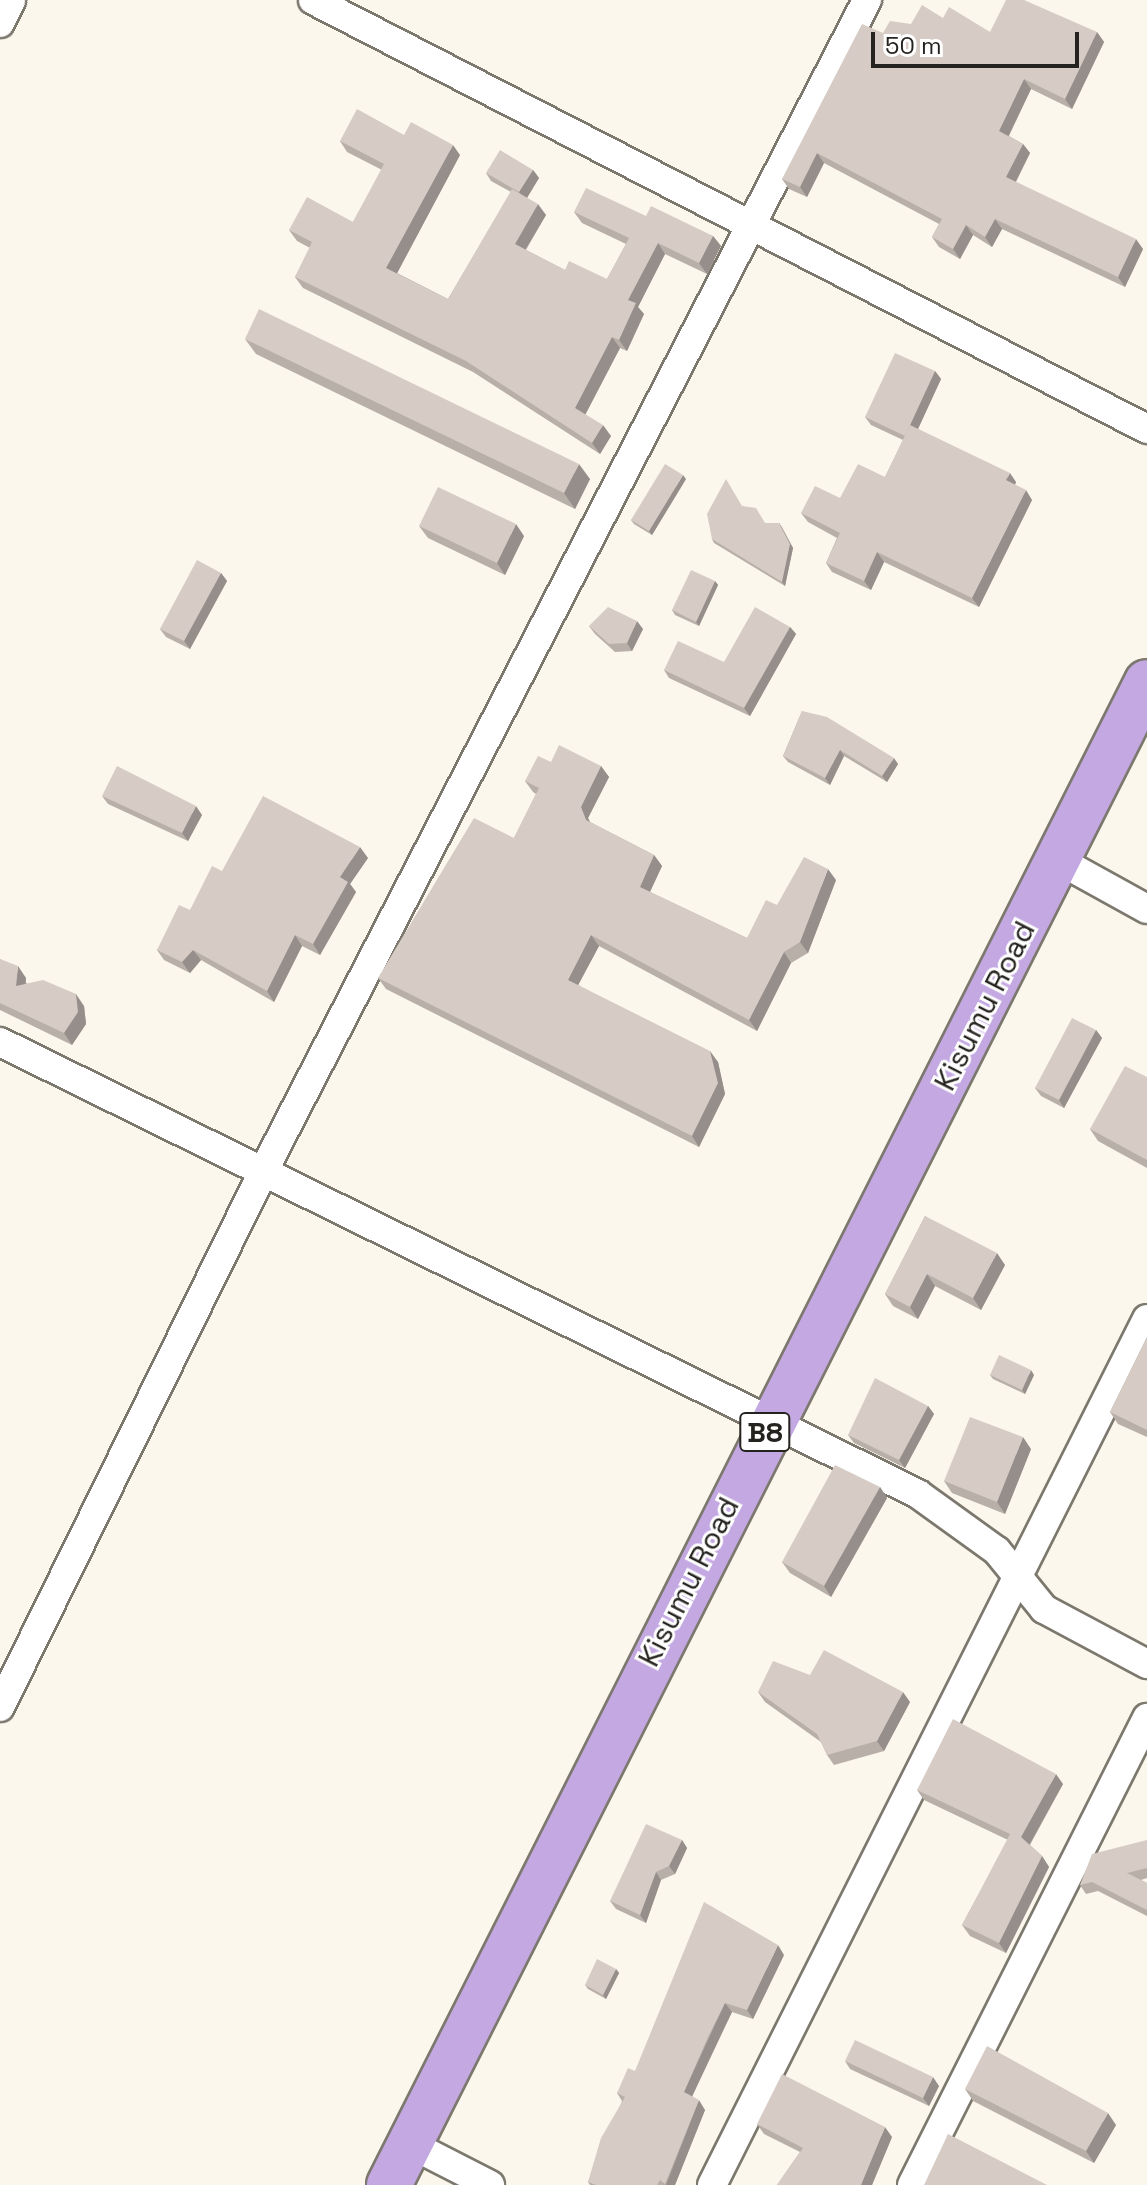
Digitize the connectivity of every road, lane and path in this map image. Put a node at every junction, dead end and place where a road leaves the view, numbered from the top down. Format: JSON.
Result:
{"nodes":[{"id":1,"x":11,"y":0,"type":"edge"},
{"id":2,"x":313,"y":0,"type":"edge"},
{"id":3,"x":867,"y":0,"type":"edge"},
{"id":4,"x":0,"y":23,"type":"edge"},
{"id":5,"x":750,"y":226,"type":"junction"},
{"id":6,"x":1147,"y":429,"type":"edge"},
{"id":7,"x":1147,"y":682,"type":"edge"},
{"id":8,"x":1060,"y":861,"type":"junction"},
{"id":9,"x":1147,"y":909,"type":"edge"},
{"id":10,"x":0,"y":1042,"type":"edge"},
{"id":11,"x":265,"y":1168,"type":"junction"},
{"id":12,"x":1147,"y":1319,"type":"edge"},
{"id":13,"x":770,"y":1421,"type":"junction"},
{"id":14,"x":1017,"y":1573,"type":"junction"},
{"id":15,"x":1147,"y":1664,"type":"edge"},
{"id":16,"x":0,"y":1707,"type":"edge"},
{"id":17,"x":1147,"y":1718,"type":"edge"},
{"id":18,"x":410,"y":2144,"type":"junction"},
{"id":19,"x":389,"y":2185,"type":"edge"},
{"id":20,"x":490,"y":2185,"type":"edge"},
{"id":21,"x":712,"y":2185,"type":"edge"},
{"id":22,"x":912,"y":2185,"type":"edge"}],
"edges":[{"from":1,"to":4,"type":"street"},
{"from":2,"to":5,"type":"street"},
{"from":3,"to":5,"type":"street"},
{"from":5,"to":6,"type":"street"},
{"from":5,"to":11,"type":"street"},
{"from":7,"to":8,"type":"highway","name":"Kisumu Road","number":"B8"},
{"from":8,"to":9,"type":"street"},
{"from":8,"to":13,"type":"highway","name":"Kisumu Road","number":"B8"},
{"from":10,"to":11,"type":"street"},
{"from":11,"to":13,"type":"street"},
{"from":11,"to":16,"type":"street"},
{"from":12,"to":14,"type":"street"},
{"from":13,"to":14,"type":"street"},
{"from":13,"to":18,"type":"highway","name":"Kisumu Road","number":"B8"},
{"from":14,"to":15,"type":"street"},
{"from":14,"to":21,"type":"street"},
{"from":17,"to":22,"type":"street"},
{"from":18,"to":19,"type":"highway","name":"Kisumu Road","number":"B8"},
{"from":18,"to":20,"type":"street"}]}
